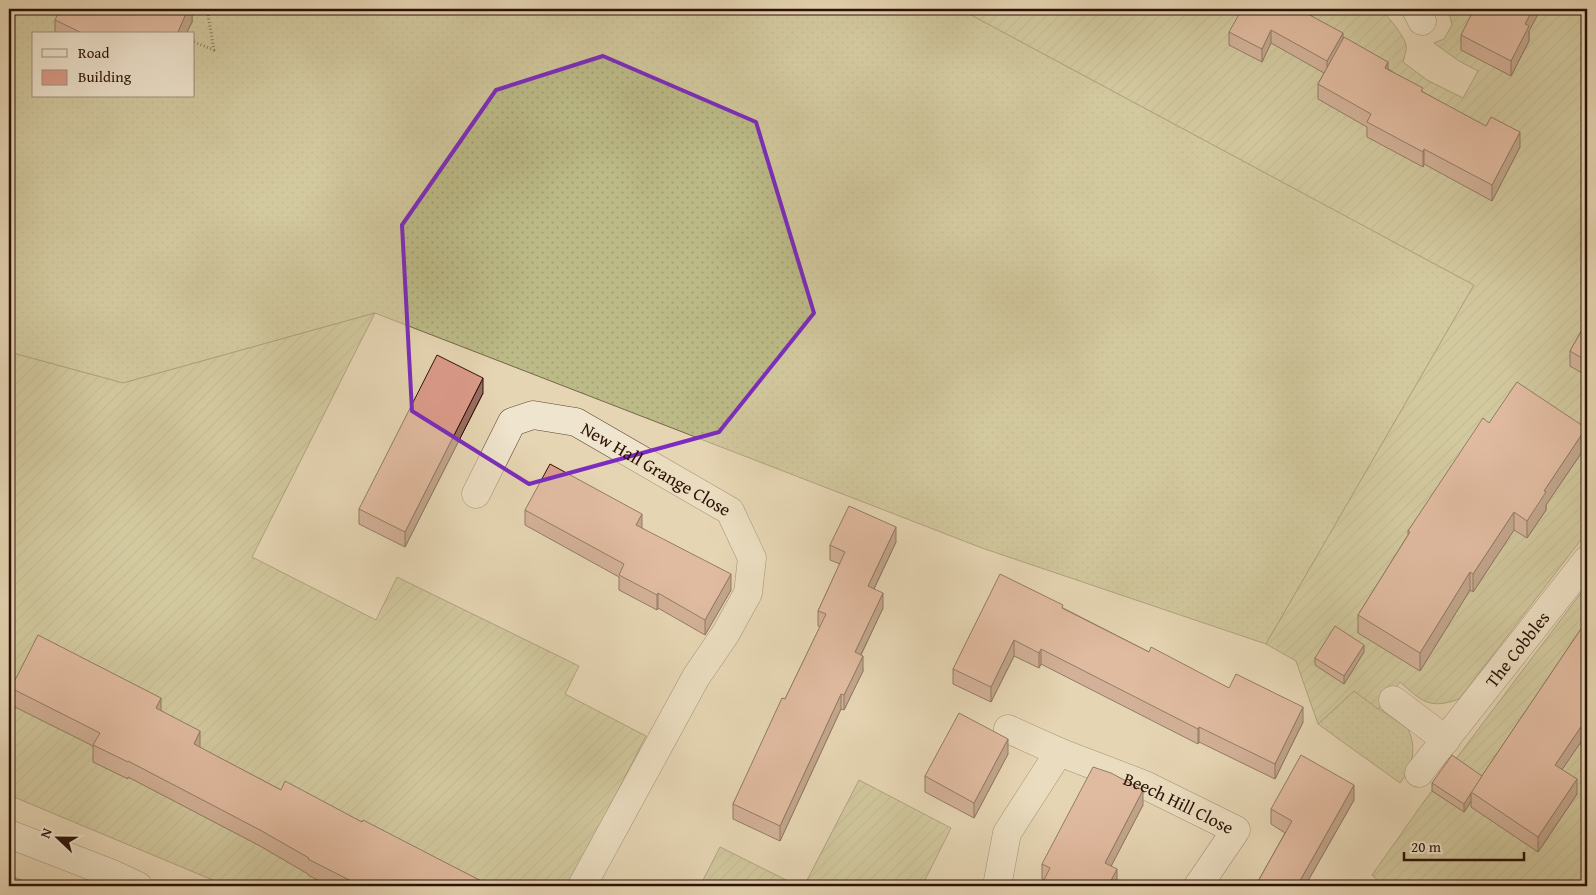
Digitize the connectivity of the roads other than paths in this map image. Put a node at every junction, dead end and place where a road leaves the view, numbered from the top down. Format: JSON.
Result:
{"nodes":[{"id":1,"x":476,"y":494,"type":"dead end"},
{"id":2,"x":1587,"y":560,"type":"edge"},
{"id":3,"x":1393,"y":700,"type":"dead end"},
{"id":4,"x":1008,"y":729,"type":"dead end"},
{"id":5,"x":1446,"y":740,"type":"junction"},
{"id":6,"x":1059,"y":752,"type":"junction"},
{"id":7,"x":1420,"y":773,"type":"dead end"},
{"id":8,"x":9,"y":834,"type":"edge"},
{"id":9,"x":138,"y":886,"type":"edge"},
{"id":10,"x":582,"y":886,"type":"edge"},
{"id":11,"x":997,"y":886,"type":"edge"},
{"id":12,"x":1198,"y":886,"type":"edge"}],
"edges":[{"from":1,"to":10,"type":"street","name":"New Hall Grange Close"},
{"from":2,"to":5,"type":"street","name":"The Cobbles"},
{"from":3,"to":5,"type":"street"},
{"from":4,"to":6,"type":"street","name":"Beech Hill Close"},
{"from":5,"to":7,"type":"street","name":"The Cobbles"},
{"from":6,"to":11,"type":"street"},
{"from":6,"to":12,"type":"street","name":"Beech Hill Close"},
{"from":8,"to":9,"type":"street"}]}
